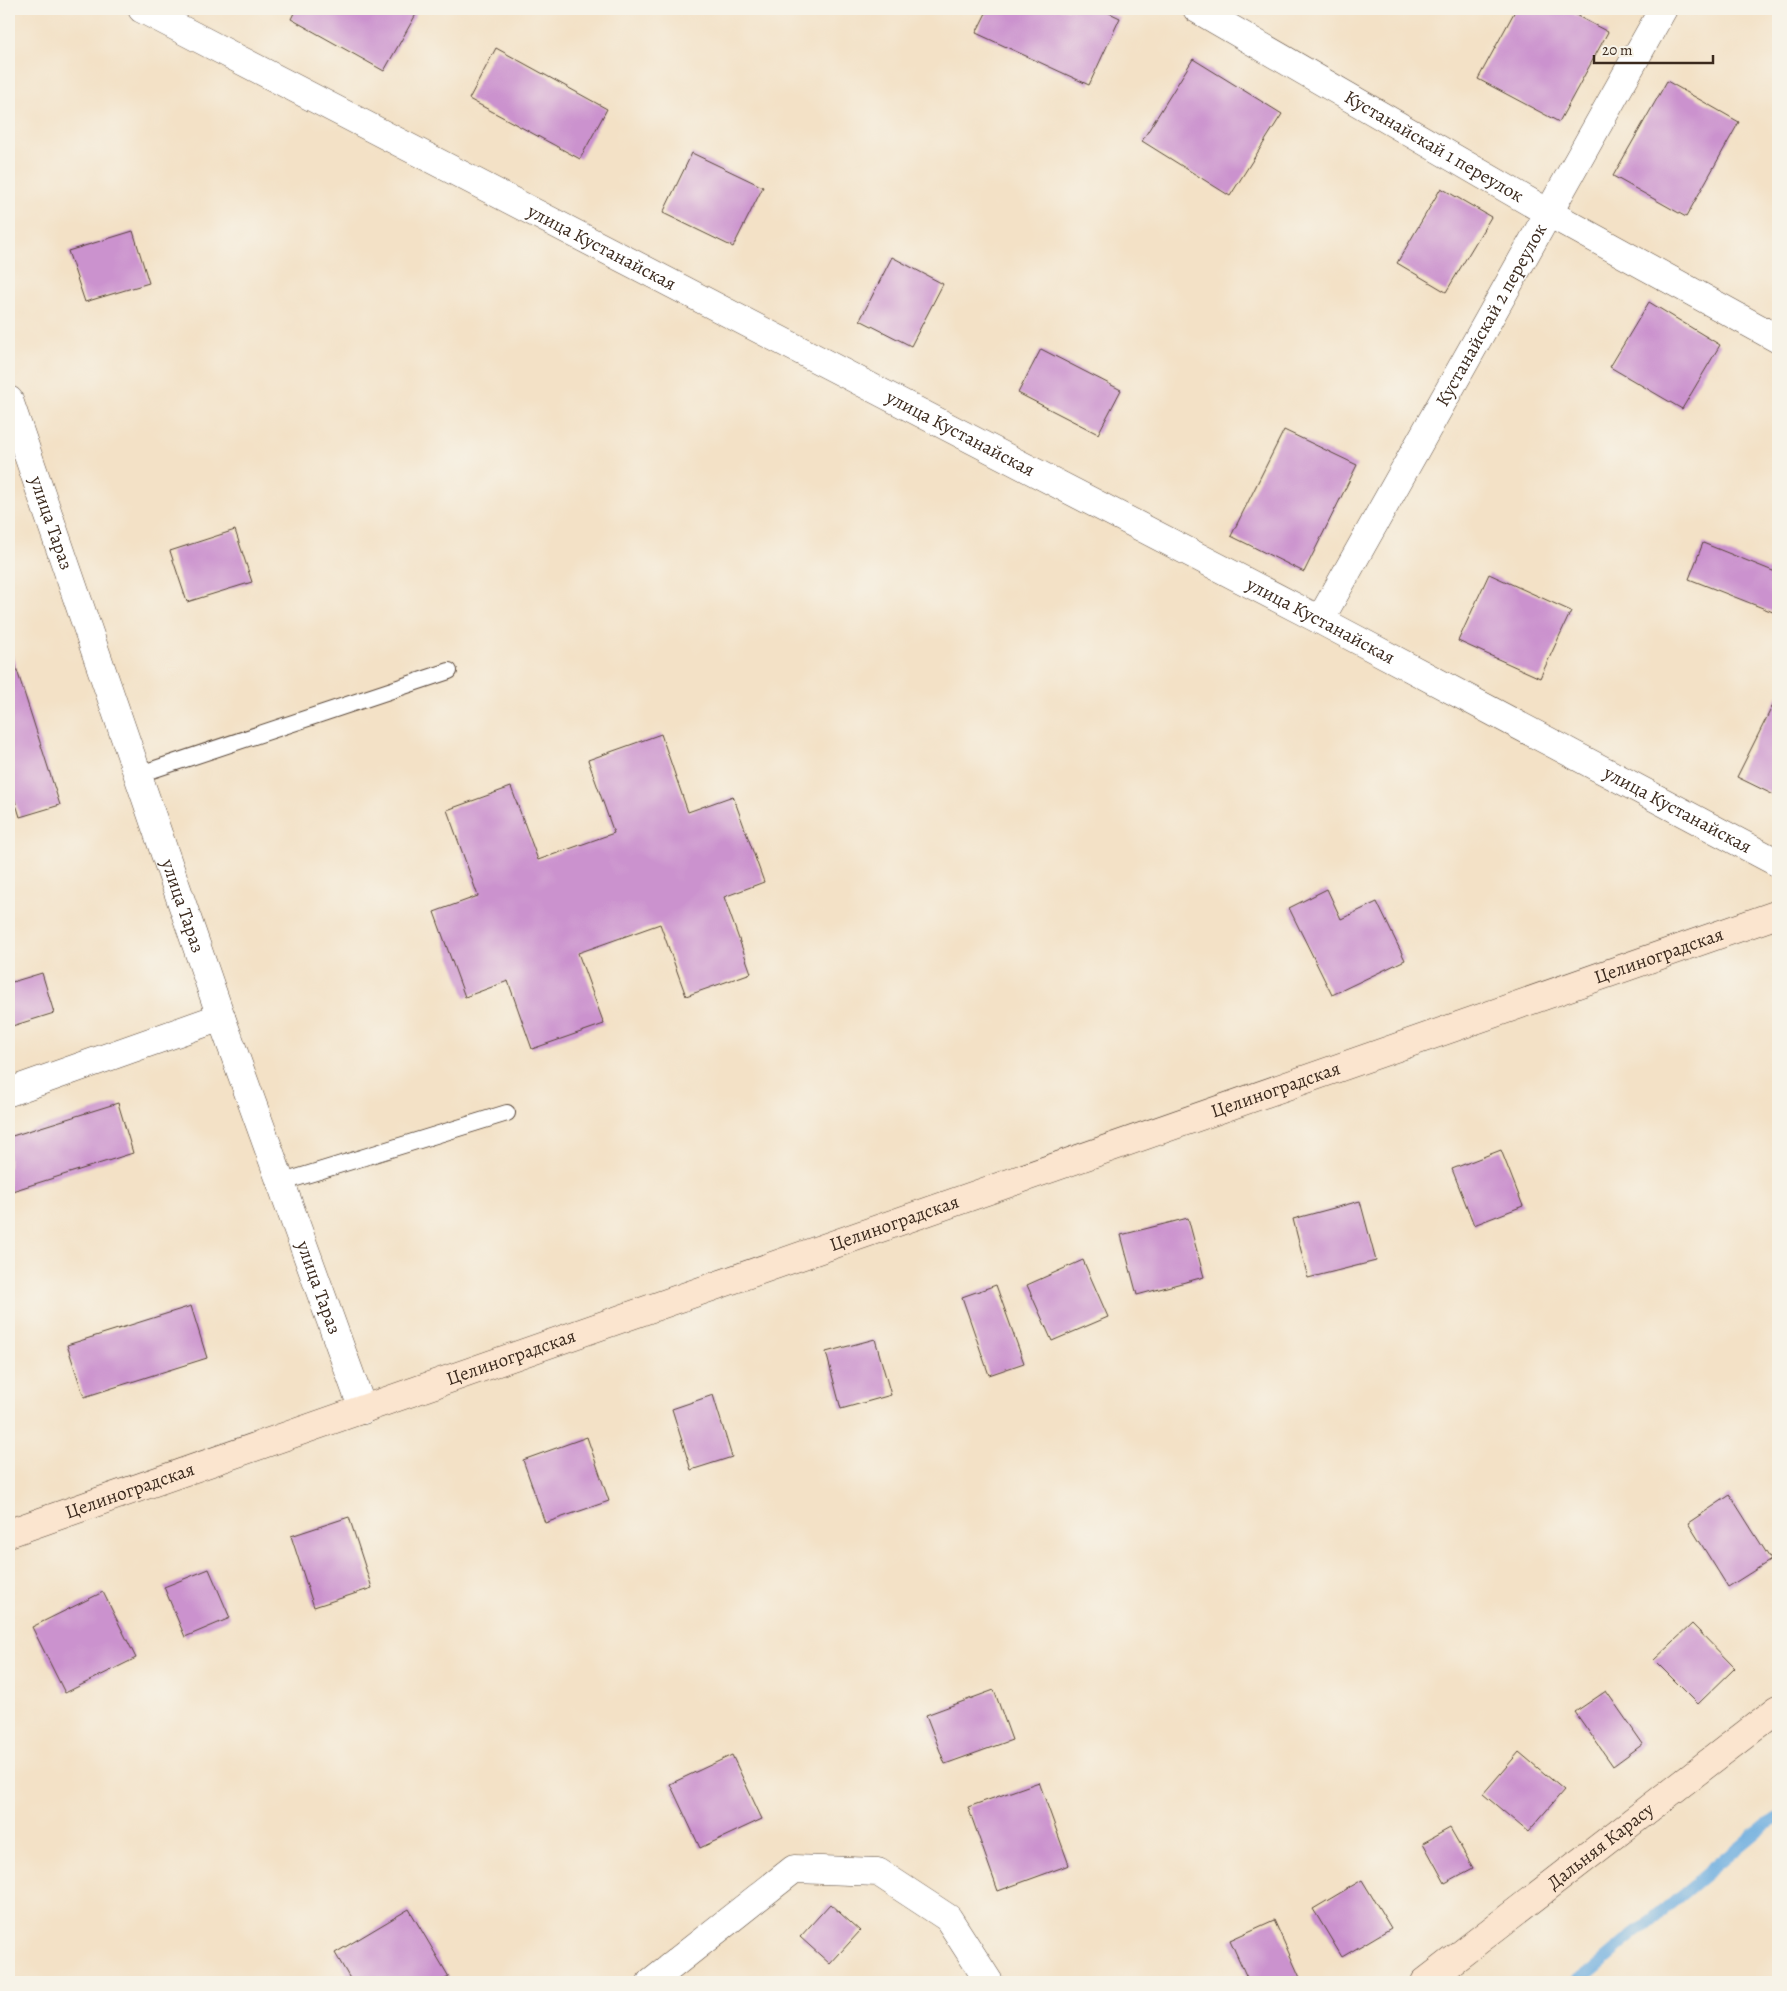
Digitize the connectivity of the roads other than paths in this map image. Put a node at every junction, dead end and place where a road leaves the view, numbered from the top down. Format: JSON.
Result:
{"nodes":[{"id":1,"x":142,"y":9,"type":"edge"},
{"id":2,"x":1197,"y":9,"type":"edge"},
{"id":3,"x":1663,"y":9,"type":"edge"},
{"id":4,"x":1547,"y":212,"type":"junction"},
{"id":5,"x":1778,"y":339,"type":"edge"},
{"id":6,"x":9,"y":400,"type":"edge"},
{"id":7,"x":1320,"y":620,"type":"junction"},
{"id":8,"x":449,"y":671,"type":"dead end"},
{"id":9,"x":137,"y":775,"type":"junction"},
{"id":10,"x":1778,"y":863,"type":"edge"},
{"id":11,"x":1778,"y":914,"type":"edge"},
{"id":12,"x":220,"y":1017,"type":"junction"},
{"id":13,"x":9,"y":1092,"type":"edge"},
{"id":14,"x":507,"y":1113,"type":"dead end"},
{"id":15,"x":280,"y":1183,"type":"junction"},
{"id":16,"x":363,"y":1410,"type":"junction"},
{"id":17,"x":9,"y":1533,"type":"edge"},
{"id":18,"x":1778,"y":1709,"type":"edge"},
{"id":19,"x":651,"y":1982,"type":"edge"},
{"id":20,"x":990,"y":1982,"type":"edge"},
{"id":21,"x":1424,"y":1982,"type":"edge"}],
"edges":[{"from":1,"to":7,"type":"street","name":"улица Кустанайская"},
{"from":2,"to":4,"type":"street","name":"Кустанайскай 1 переулок"},
{"from":3,"to":4,"type":"street","name":"Кустанайскай 2 переулок"},
{"from":4,"to":5,"type":"street","name":"Кустанайскай 1 переулок"},
{"from":4,"to":7,"type":"street","name":"Кустанайскай 2 переулок"},
{"from":6,"to":9,"type":"street","name":"улица Тараз"},
{"from":7,"to":10,"type":"street","name":"улица Кустанайская"},
{"from":8,"to":9,"type":"lane"},
{"from":9,"to":12,"type":"street","name":"улица Тараз"},
{"from":11,"to":16,"type":"street","name":"Целиноградская"},
{"from":12,"to":13,"type":"street"},
{"from":12,"to":15,"type":"street","name":"улица Тараз"},
{"from":14,"to":15,"type":"lane"},
{"from":15,"to":16,"type":"street","name":"улица Тараз"},
{"from":16,"to":17,"type":"street","name":"Целиноградская"},
{"from":18,"to":21,"type":"street","name":"Дальняя Карасу"},
{"from":19,"to":20,"type":"street"}]}
